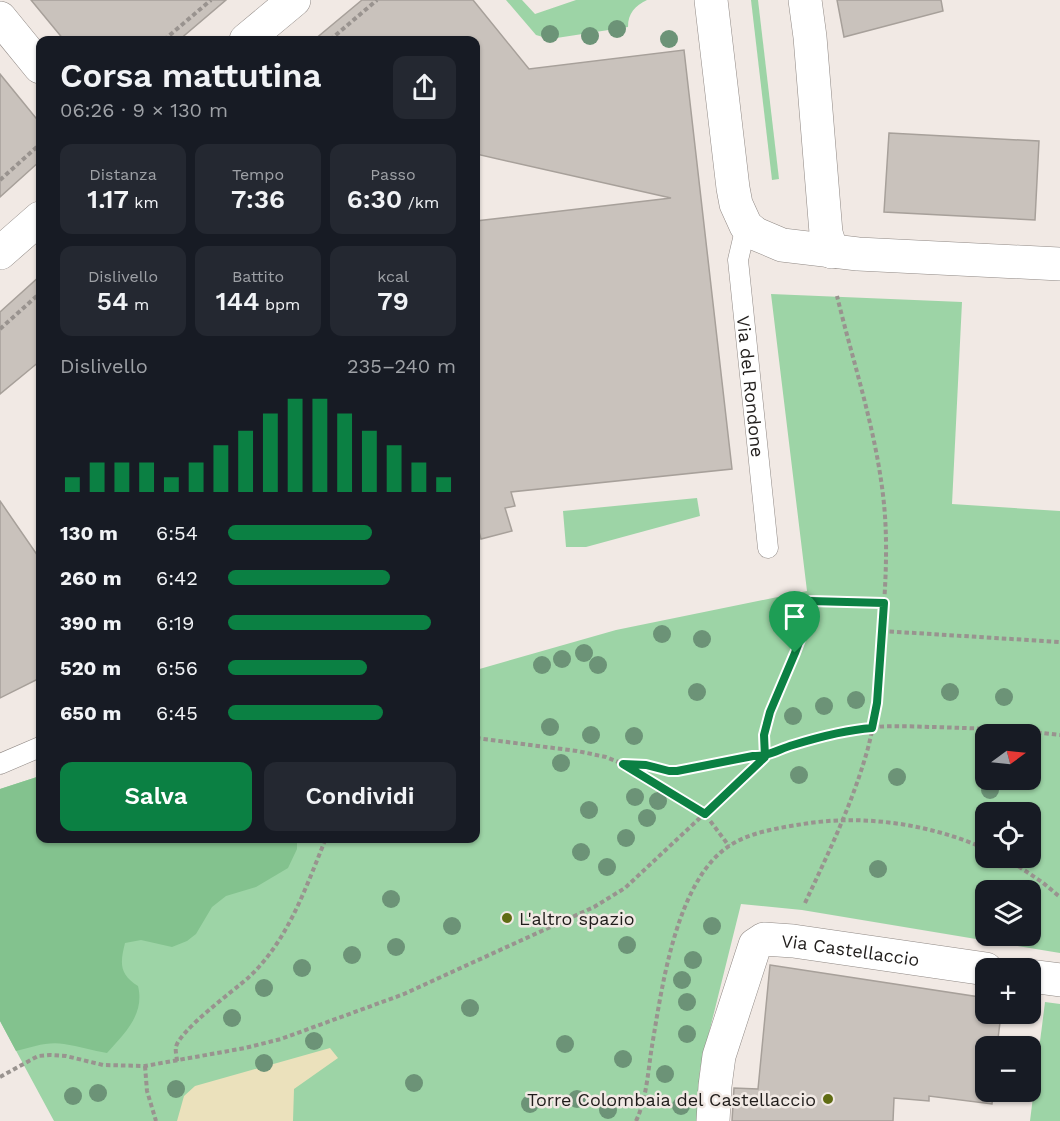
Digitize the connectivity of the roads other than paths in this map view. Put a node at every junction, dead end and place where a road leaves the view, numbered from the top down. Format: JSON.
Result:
{"nodes":[{"id":1,"x":294,"y":0,"type":"edge"},
{"id":2,"x":711,"y":0,"type":"edge"},
{"id":3,"x":805,"y":0,"type":"edge"},
{"id":4,"x":0,"y":18,"type":"edge"},
{"id":5,"x":251,"y":36,"type":"edge"},
{"id":6,"x":36,"y":62,"type":"edge"},
{"id":7,"x":36,"y":222,"type":"edge"},
{"id":8,"x":746,"y":226,"type":"junction"},
{"id":9,"x":832,"y":252,"type":"junction"},
{"id":10,"x":0,"y":253,"type":"edge"},
{"id":11,"x":1060,"y":264,"type":"edge"},
{"id":12,"x":768,"y":548,"type":"dead end"},
{"id":13,"x":36,"y":749,"type":"edge"},
{"id":14,"x":0,"y":764,"type":"edge"},
{"id":15,"x":975,"y":967,"type":"edge"},
{"id":16,"x":1041,"y":977,"type":"edge"},
{"id":17,"x":1060,"y":980,"type":"edge"},
{"id":18,"x":713,"y":1121,"type":"edge"}],
"edges":[{"from":1,"to":5,"type":"street"},
{"from":2,"to":8,"type":"street"},
{"from":3,"to":9,"type":"street"},
{"from":4,"to":6,"type":"street"},
{"from":7,"to":10,"type":"street"},
{"from":8,"to":9,"type":"street"},
{"from":8,"to":12,"type":"lane","name":"Via del Rondone"},
{"from":9,"to":11,"type":"street"},
{"from":13,"to":14,"type":"lane"},
{"from":15,"to":18,"type":"street","name":"Via Castellaccio"},
{"from":16,"to":17,"type":"street"}]}
